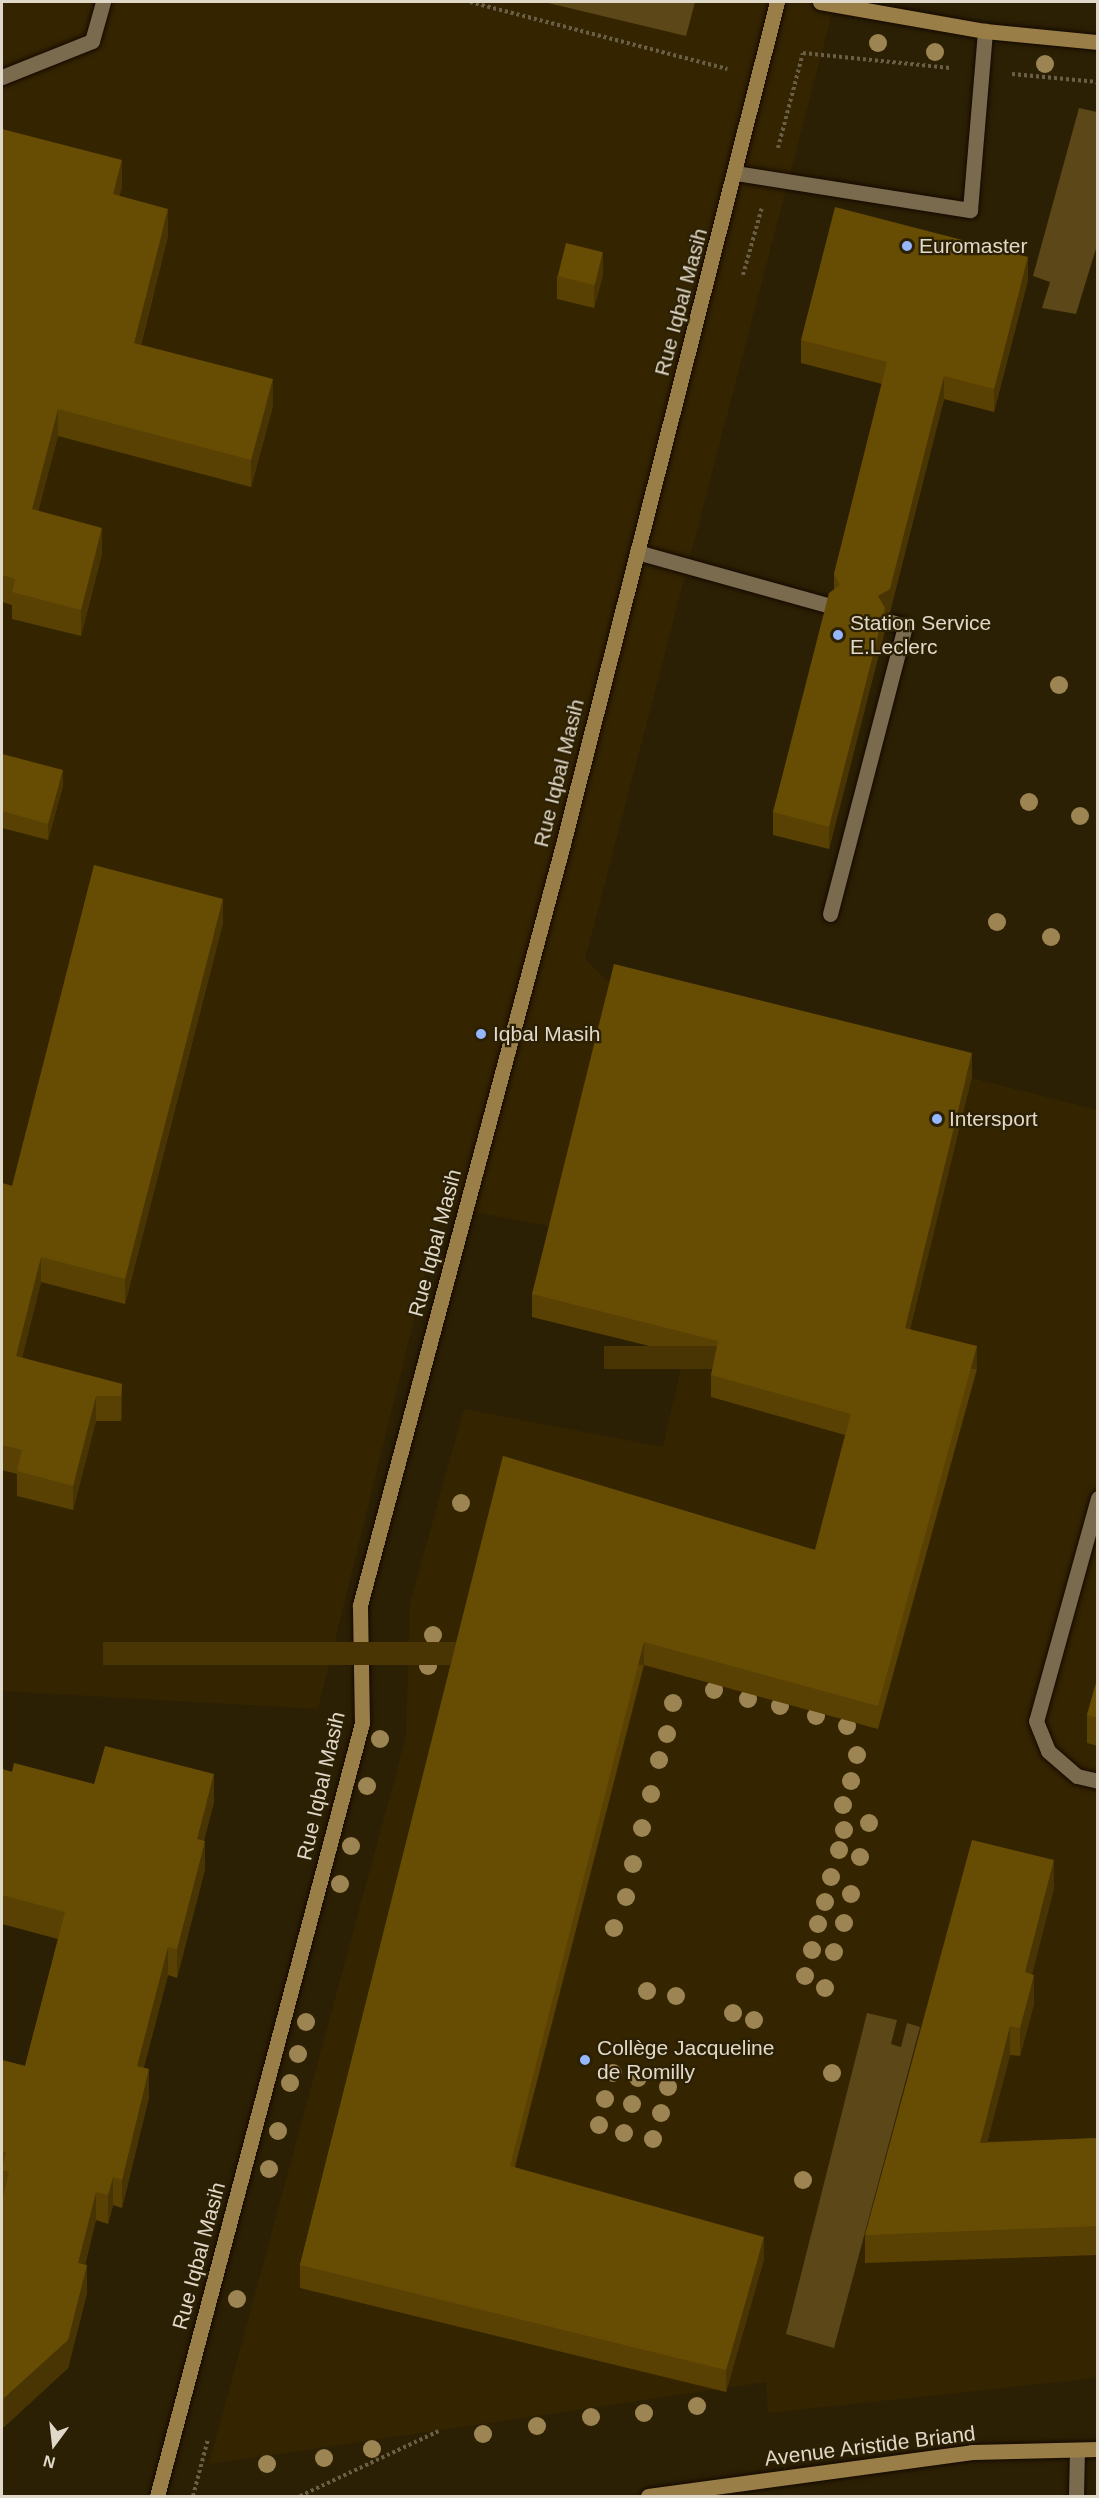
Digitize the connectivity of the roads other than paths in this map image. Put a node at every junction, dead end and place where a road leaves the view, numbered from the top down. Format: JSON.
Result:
{"nodes":[{"id":1,"x":103,"y":2,"type":"edge"},
{"id":2,"x":777,"y":2,"type":"edge"},
{"id":3,"x":820,"y":2,"type":"edge"},
{"id":4,"x":985,"y":31,"type":"junction"},
{"id":5,"x":1098,"y":42,"type":"edge"},
{"id":6,"x":2,"y":77,"type":"edge"},
{"id":7,"x":736,"y":173,"type":"junction"},
{"id":8,"x":637,"y":552,"type":"junction"},
{"id":9,"x":831,"y":606,"type":"edge"},
{"id":10,"x":887,"y":621,"type":"edge"},
{"id":11,"x":830,"y":914,"type":"dead end"},
{"id":12,"x":1098,"y":1498,"type":"edge"},
{"id":13,"x":1098,"y":1781,"type":"edge"},
{"id":14,"x":1098,"y":2449,"type":"edge"},
{"id":15,"x":1077,"y":2450,"type":"junction"},
{"id":16,"x":157,"y":2496,"type":"edge"},
{"id":17,"x":648,"y":2496,"type":"edge"},
{"id":18,"x":1076,"y":2496,"type":"edge"}],
"edges":[{"from":1,"to":6,"type":"street"},
{"from":2,"to":7,"type":"street","name":"Rue Iqbal Masih"},
{"from":3,"to":4,"type":"street"},
{"from":4,"to":5,"type":"street"},
{"from":4,"to":7,"type":"street"},
{"from":7,"to":8,"type":"street","name":"Rue Iqbal Masih"},
{"from":8,"to":9,"type":"street"},
{"from":8,"to":16,"type":"street","name":"Rue Iqbal Masih"},
{"from":10,"to":11,"type":"street"},
{"from":12,"to":13,"type":"street"},
{"from":14,"to":15,"type":"street","name":"Avenue Aristide Briand"},
{"from":15,"to":17,"type":"street","name":"Avenue Aristide Briand"},
{"from":15,"to":18,"type":"street"}]}
